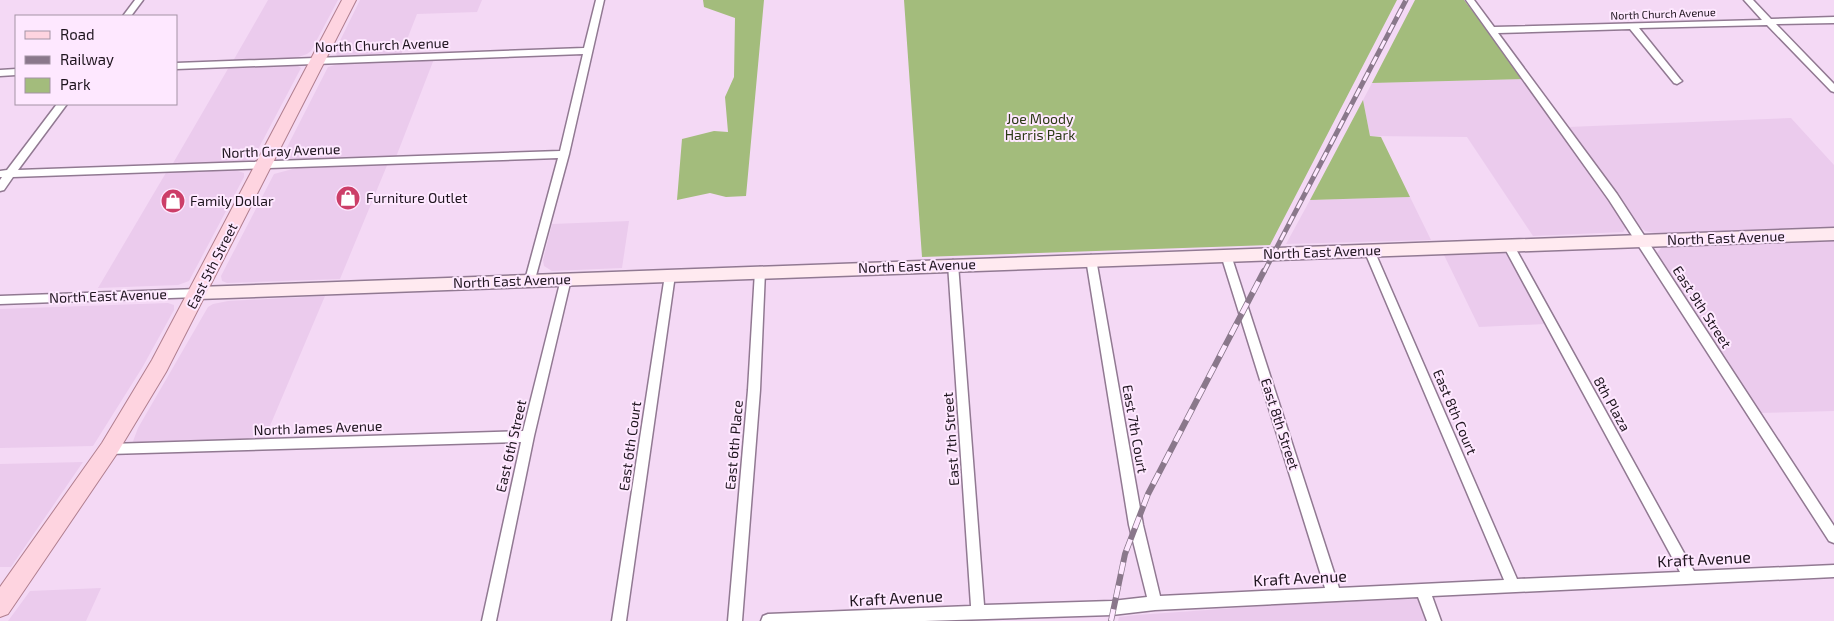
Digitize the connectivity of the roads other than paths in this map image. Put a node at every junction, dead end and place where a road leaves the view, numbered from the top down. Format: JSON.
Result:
{"nodes":[{"id":1,"x":139,"y":0,"type":"edge"},
{"id":2,"x":349,"y":0,"type":"edge"},
{"id":3,"x":600,"y":0,"type":"edge"},
{"id":4,"x":1470,"y":0,"type":"edge"},
{"id":5,"x":1748,"y":0,"type":"edge"},
{"id":6,"x":128,"y":15,"type":"edge"},
{"id":7,"x":1834,"y":20,"type":"edge"},
{"id":8,"x":1770,"y":22,"type":"junction"},
{"id":9,"x":1632,"y":26,"type":"junction"},
{"id":10,"x":1494,"y":30,"type":"junction"},
{"id":11,"x":588,"y":51,"type":"junction"},
{"id":12,"x":318,"y":61,"type":"junction"},
{"id":13,"x":178,"y":66,"type":"edge"},
{"id":14,"x":15,"y":72,"type":"edge"},
{"id":15,"x":0,"y":73,"type":"edge"},
{"id":16,"x":1677,"y":82,"type":"dead end"},
{"id":17,"x":1834,"y":89,"type":"edge"},
{"id":18,"x":61,"y":105,"type":"edge"},
{"id":19,"x":564,"y":154,"type":"junction"},
{"id":20,"x":264,"y":165,"type":"junction"},
{"id":21,"x":5,"y":174,"type":"edge"},
{"id":22,"x":0,"y":187,"type":"edge"},
{"id":23,"x":1834,"y":234,"type":"edge"},
{"id":24,"x":1640,"y":241,"type":"junction"},
{"id":25,"x":1508,"y":245,"type":"junction"},
{"id":26,"x":1369,"y":250,"type":"junction"},
{"id":27,"x":1226,"y":255,"type":"junction"},
{"id":28,"x":1091,"y":259,"type":"junction"},
{"id":29,"x":953,"y":264,"type":"junction"},
{"id":30,"x":760,"y":272,"type":"junction"},
{"id":31,"x":670,"y":275,"type":"junction"},
{"id":32,"x":566,"y":279,"type":"junction"},
{"id":33,"x":530,"y":280,"type":"junction"},
{"id":34,"x":198,"y":293,"type":"junction"},
{"id":35,"x":0,"y":300,"type":"edge"},
{"id":36,"x":528,"y":436,"type":"junction"},
{"id":37,"x":109,"y":449,"type":"junction"},
{"id":38,"x":1834,"y":537,"type":"edge"},
{"id":39,"x":1834,"y":572,"type":"edge"},
{"id":40,"x":1690,"y":577,"type":"junction"},
{"id":41,"x":1513,"y":586,"type":"junction"},
{"id":42,"x":1423,"y":591,"type":"junction"},
{"id":43,"x":1334,"y":594,"type":"junction"},
{"id":44,"x":1154,"y":603,"type":"junction"},
{"id":45,"x":0,"y":606,"type":"edge"},
{"id":46,"x":978,"y":612,"type":"junction"},
{"id":47,"x":489,"y":621,"type":"edge"},
{"id":48,"x":619,"y":621,"type":"edge"},
{"id":49,"x":735,"y":621,"type":"edge"},
{"id":50,"x":768,"y":621,"type":"edge"},
{"id":51,"x":1434,"y":621,"type":"edge"}],
"edges":[{"from":1,"to":6,"type":"street"},
{"from":2,"to":12,"type":"main road","name":"East 5th Street"},
{"from":3,"to":11,"type":"street"},
{"from":4,"to":10,"type":"street","name":"East 9th Street"},
{"from":5,"to":8,"type":"street"},
{"from":7,"to":8,"type":"street","name":"North Church Avenue"},
{"from":8,"to":9,"type":"street","name":"North Church Avenue"},
{"from":8,"to":17,"type":"street"},
{"from":9,"to":10,"type":"street","name":"North Church Avenue"},
{"from":9,"to":16,"type":"street"},
{"from":10,"to":24,"type":"street","name":"East 9th Street"},
{"from":11,"to":12,"type":"street","name":"North Church Avenue"},
{"from":11,"to":19,"type":"street"},
{"from":12,"to":13,"type":"street","name":"North Church Avenue"},
{"from":12,"to":20,"type":"main road","name":"East 5th Street"},
{"from":14,"to":15,"type":"street"},
{"from":18,"to":21,"type":"street"},
{"from":19,"to":20,"type":"street","name":"North Gray Avenue"},
{"from":19,"to":33,"type":"street"},
{"from":20,"to":21,"type":"street","name":"North Gray Avenue"},
{"from":20,"to":34,"type":"main road","name":"East 5th Street"},
{"from":21,"to":22,"type":"street"},
{"from":23,"to":24,"type":"main road","name":"North East Avenue"},
{"from":24,"to":25,"type":"main road","name":"North East Avenue"},
{"from":24,"to":38,"type":"street","name":"East 9th Street"},
{"from":25,"to":26,"type":"main road","name":"North East Avenue"},
{"from":25,"to":40,"type":"street","name":"8th Plaza"},
{"from":26,"to":27,"type":"main road","name":"North East Avenue"},
{"from":26,"to":41,"type":"street","name":"East 8th Court"},
{"from":27,"to":28,"type":"main road","name":"North East Avenue"},
{"from":27,"to":43,"type":"street","name":"East 8th Street"},
{"from":28,"to":29,"type":"main road","name":"North East Avenue"},
{"from":28,"to":44,"type":"street","name":"East 7th Court"},
{"from":29,"to":30,"type":"main road","name":"North East Avenue"},
{"from":29,"to":46,"type":"street","name":"East 7th Street"},
{"from":30,"to":31,"type":"main road","name":"North East Avenue"},
{"from":30,"to":49,"type":"street","name":"East 6th Place"},
{"from":31,"to":32,"type":"main road","name":"North East Avenue"},
{"from":31,"to":48,"type":"street","name":"East 6th Court"},
{"from":32,"to":33,"type":"main road","name":"North East Avenue"},
{"from":32,"to":36,"type":"street","name":"East 6th Street"},
{"from":33,"to":34,"type":"main road","name":"North East Avenue"},
{"from":34,"to":35,"type":"street","name":"North East Avenue"},
{"from":34,"to":37,"type":"main road","name":"East 5th Street"},
{"from":36,"to":37,"type":"street","name":"North James Avenue"},
{"from":36,"to":47,"type":"street","name":"East 6th Street"},
{"from":37,"to":45,"type":"main road"},
{"from":39,"to":40,"type":"street","name":"Kraft Avenue"},
{"from":40,"to":41,"type":"street","name":"Kraft Avenue"},
{"from":41,"to":42,"type":"street","name":"Kraft Avenue"},
{"from":42,"to":43,"type":"street","name":"Kraft Avenue"},
{"from":42,"to":51,"type":"street"},
{"from":43,"to":44,"type":"street","name":"Kraft Avenue"},
{"from":44,"to":46,"type":"street","name":"Kraft Avenue"},
{"from":46,"to":50,"type":"street","name":"Kraft Avenue"}]}
